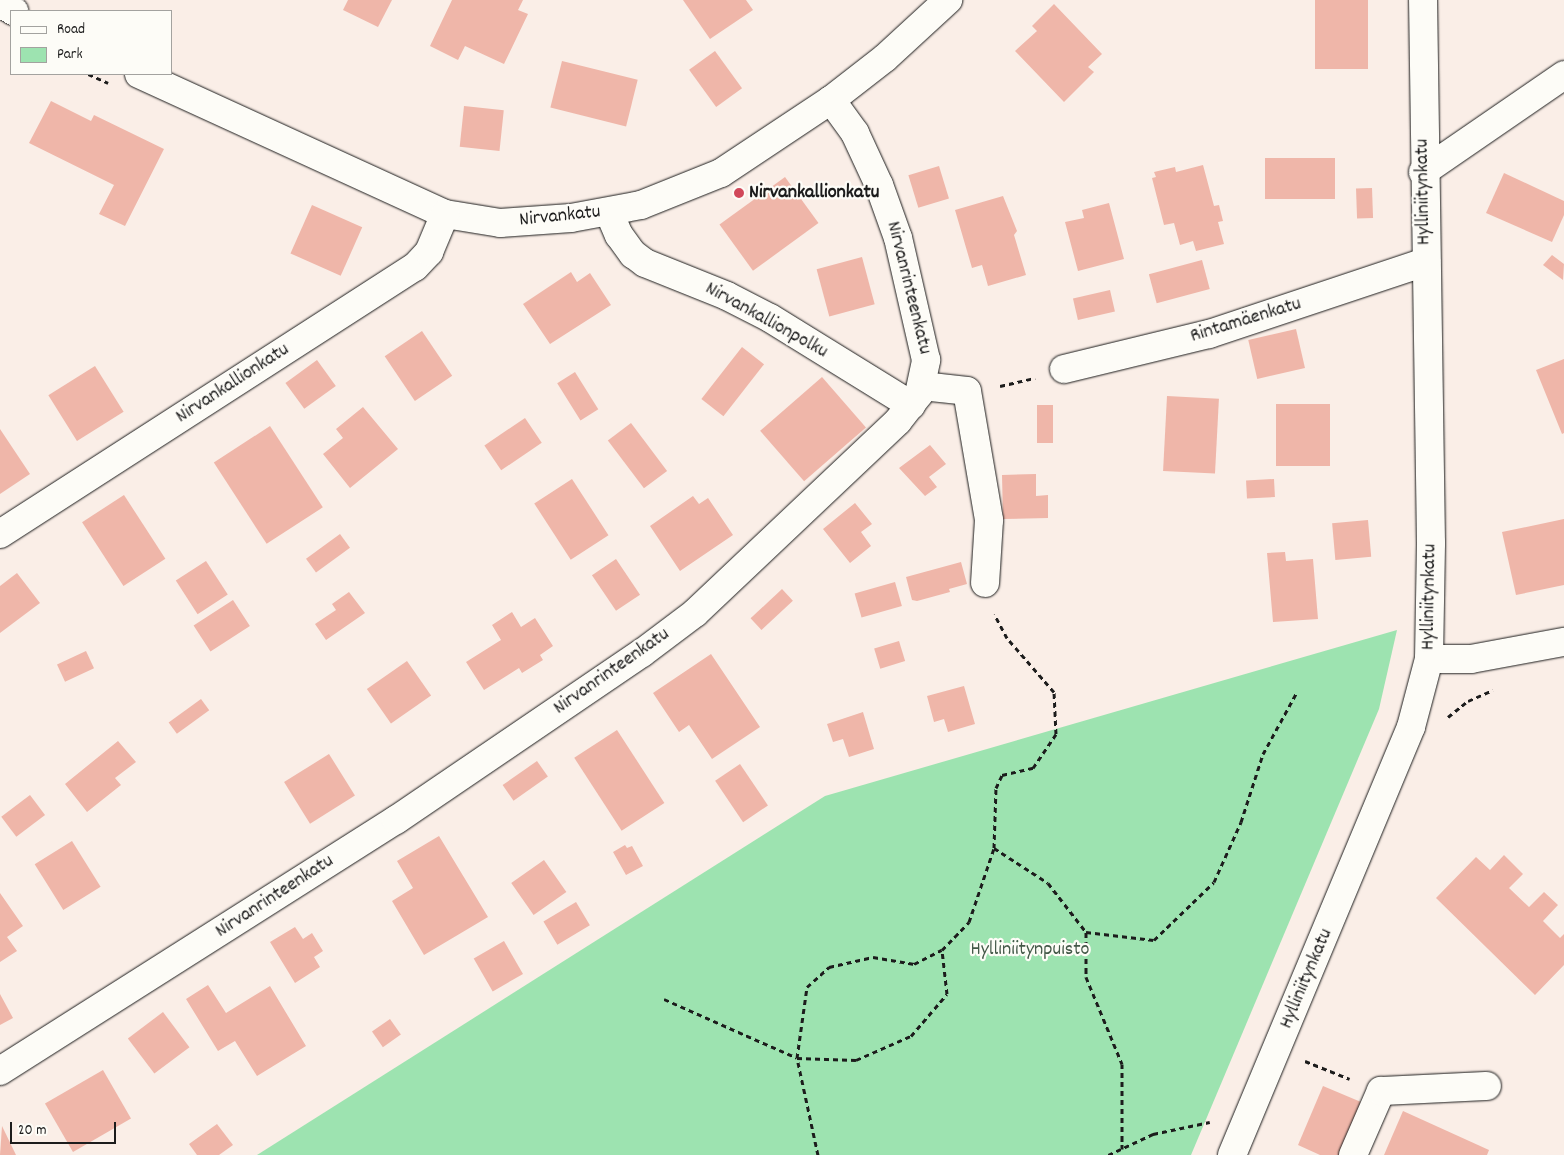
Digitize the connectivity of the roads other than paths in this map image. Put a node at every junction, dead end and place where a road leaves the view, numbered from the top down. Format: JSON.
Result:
{"nodes":[{"id":1,"x":948,"y":0,"type":"edge"},
{"id":2,"x":1423,"y":0,"type":"edge"},
{"id":3,"x":0,"y":4,"type":"edge"},
{"id":4,"x":12,"y":10,"type":"edge"},
{"id":5,"x":141,"y":75,"type":"edge"},
{"id":6,"x":1564,"y":75,"type":"edge"},
{"id":7,"x":831,"y":100,"type":"junction"},
{"id":8,"x":1423,"y":172,"type":"junction"},
{"id":9,"x":609,"y":212,"type":"junction"},
{"id":10,"x":445,"y":214,"type":"junction"},
{"id":11,"x":1426,"y":262,"type":"junction"},
{"id":12,"x":1064,"y":369,"type":"road end"},
{"id":13,"x":916,"y":396,"type":"junction"},
{"id":14,"x":0,"y":534,"type":"edge"},
{"id":15,"x":985,"y":583,"type":"road end"},
{"id":16,"x":1564,"y":642,"type":"edge"},
{"id":17,"x":1429,"y":659,"type":"junction"},
{"id":18,"x":0,"y":1071,"type":"edge"},
{"id":19,"x":1487,"y":1086,"type":"dead end"},
{"id":20,"x":1232,"y":1155,"type":"edge"},
{"id":21,"x":1354,"y":1155,"type":"edge"}],
"edges":[{"from":1,"to":7,"type":"street","name":"Nirvankatu"},
{"from":2,"to":8,"type":"street","name":"Hylliniitynkatu"},
{"from":3,"to":4,"type":"street"},
{"from":5,"to":10,"type":"street","name":"Nirvankatu"},
{"from":6,"to":8,"type":"street"},
{"from":7,"to":9,"type":"street","name":"Nirvankatu"},
{"from":7,"to":13,"type":"street","name":"Nirvanrinteenkatu"},
{"from":8,"to":11,"type":"street","name":"Hylliniitynkatu"},
{"from":9,"to":10,"type":"street","name":"Nirvankatu"},
{"from":9,"to":13,"type":"street","name":"Nirvankallionpolku"},
{"from":10,"to":14,"type":"street","name":"Nirvankallionkatu"},
{"from":11,"to":12,"type":"street","name":"Rintamäenkatu"},
{"from":11,"to":17,"type":"street","name":"Hylliniitynkatu"},
{"from":13,"to":15,"type":"street"},
{"from":13,"to":18,"type":"street","name":"Nirvanrinteenkatu"},
{"from":16,"to":17,"type":"street"},
{"from":17,"to":20,"type":"street","name":"Hylliniitynkatu"},
{"from":19,"to":21,"type":"street"}]}
